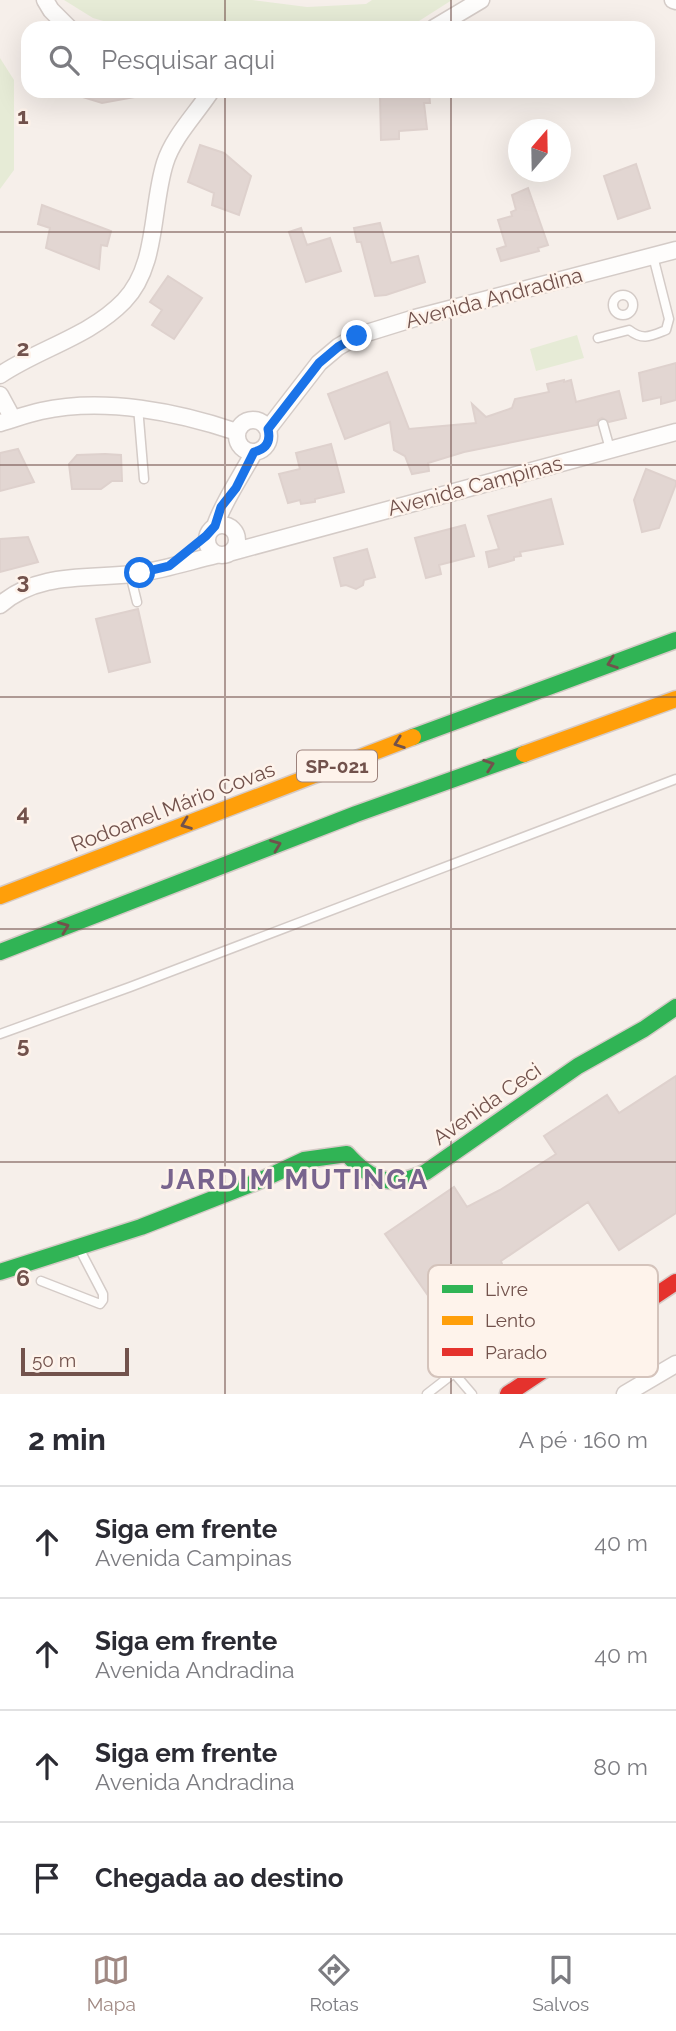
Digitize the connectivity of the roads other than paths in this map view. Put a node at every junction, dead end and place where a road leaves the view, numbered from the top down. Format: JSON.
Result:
{"nodes":[{"id":1,"x":45,"y":0,"type":"edge"},
{"id":2,"x":481,"y":0,"type":"edge"},
{"id":3,"x":62,"y":21,"type":"edge"},
{"id":4,"x":446,"y":21,"type":"edge"},
{"id":5,"x":206,"y":98,"type":"edge"},
{"id":6,"x":676,"y":250,"type":"edge"},
{"id":7,"x":653,"y":256,"type":"junction"},
{"id":8,"x":625,"y":316,"type":"dead end"},
{"id":9,"x":629,"y":330,"type":"junction"},
{"id":10,"x":598,"y":338,"type":"dead end"},
{"id":11,"x":0,"y":375,"type":"edge"},
{"id":12,"x":0,"y":395,"type":"edge"},
{"id":13,"x":138,"y":407,"type":"junction"},
{"id":14,"x":7,"y":421,"type":"edge"},
{"id":15,"x":603,"y":424,"type":"dead end"},
{"id":16,"x":268,"y":429,"type":"junction"},
{"id":17,"x":237,"y":432,"type":"junction"},
{"id":18,"x":676,"y":432,"type":"edge"},
{"id":19,"x":610,"y":449,"type":"junction"},
{"id":20,"x":254,"y":452,"type":"junction"},
{"id":21,"x":144,"y":479,"type":"dead end"},
{"id":22,"x":224,"y":536,"type":"junction"},
{"id":23,"x":169,"y":566,"type":"junction"},
{"id":24,"x":130,"y":574,"type":"junction"},
{"id":25,"x":137,"y":602,"type":"dead end"},
{"id":26,"x":0,"y":605,"type":"edge"},
{"id":27,"x":676,"y":640,"type":"edge"},
{"id":28,"x":676,"y":699,"type":"edge"},
{"id":29,"x":676,"y":779,"type":"edge"},
{"id":30,"x":0,"y":896,"type":"edge"},
{"id":31,"x":0,"y":952,"type":"edge"},
{"id":32,"x":676,"y":1007,"type":"edge"},
{"id":33,"x":0,"y":1034,"type":"edge"},
{"id":34,"x":79,"y":1248,"type":"junction"},
{"id":35,"x":0,"y":1272,"type":"edge"},
{"id":36,"x":41,"y":1281,"type":"dead end"},
{"id":37,"x":676,"y":1282,"type":"edge"},
{"id":38,"x":658,"y":1294,"type":"edge"},
{"id":39,"x":676,"y":1364,"type":"edge"},
{"id":40,"x":658,"y":1375,"type":"edge"},
{"id":41,"x":449,"y":1377,"type":"edge"},
{"id":42,"x":457,"y":1377,"type":"edge"},
{"id":43,"x":534,"y":1377,"type":"edge"},
{"id":44,"x":654,"y":1377,"type":"edge"},
{"id":45,"x":427,"y":1394,"type":"edge"},
{"id":46,"x":472,"y":1394,"type":"edge"},
{"id":47,"x":508,"y":1394,"type":"edge"},
{"id":48,"x":625,"y":1394,"type":"edge"}],
"edges":[{"from":1,"to":3,"type":"street"},
{"from":2,"to":4,"type":"street"},
{"from":5,"to":11,"type":"street"},
{"from":6,"to":7,"type":"street","name":"Avenida Andradina"},
{"from":7,"to":9,"type":"lane"},
{"from":7,"to":16,"type":"street","name":"Avenida Andradina"},
{"from":8,"to":9,"type":"lane"},
{"from":9,"to":10,"type":"lane"},
{"from":12,"to":14,"type":"street"},
{"from":13,"to":14,"type":"street"},
{"from":13,"to":17,"type":"street"},
{"from":13,"to":21,"type":"lane"},
{"from":15,"to":19,"type":"lane"},
{"from":16,"to":17,"type":"street"},
{"from":16,"to":20,"type":"street"},
{"from":17,"to":20,"type":"street"},
{"from":18,"to":19,"type":"street","name":"Avenida Campinas"},
{"from":19,"to":22,"type":"street","name":"Avenida Campinas"},
{"from":20,"to":22,"type":"street"},
{"from":22,"to":23,"type":"street","name":"Avenida Campinas"},
{"from":22,"to":23,"type":"street","name":"Avenida Campinas"},
{"from":23,"to":24,"type":"street","name":"Avenida Campinas"},
{"from":24,"to":25,"type":"lane"},
{"from":24,"to":26,"type":"street","name":"Avenida Campinas"},
{"from":27,"to":30,"type":"main road","name":"Rodoanel Mário Covas","number":"SP-021","one_way":true},
{"from":31,"to":28,"type":"main road","number":"SP-021","one_way":true},
{"from":29,"to":33,"type":"lane"},
{"from":32,"to":34,"type":"main road","name":"Avenida Ceci"},
{"from":34,"to":35,"type":"main road","name":"Avenida Ceci"},
{"from":34,"to":36,"type":"lane"},
{"from":37,"to":38,"type":"main road"},
{"from":39,"to":40,"type":"street"},
{"from":41,"to":45,"type":"lane"},
{"from":42,"to":46,"type":"lane"},
{"from":43,"to":47,"type":"main road"},
{"from":44,"to":48,"type":"street"}]}
